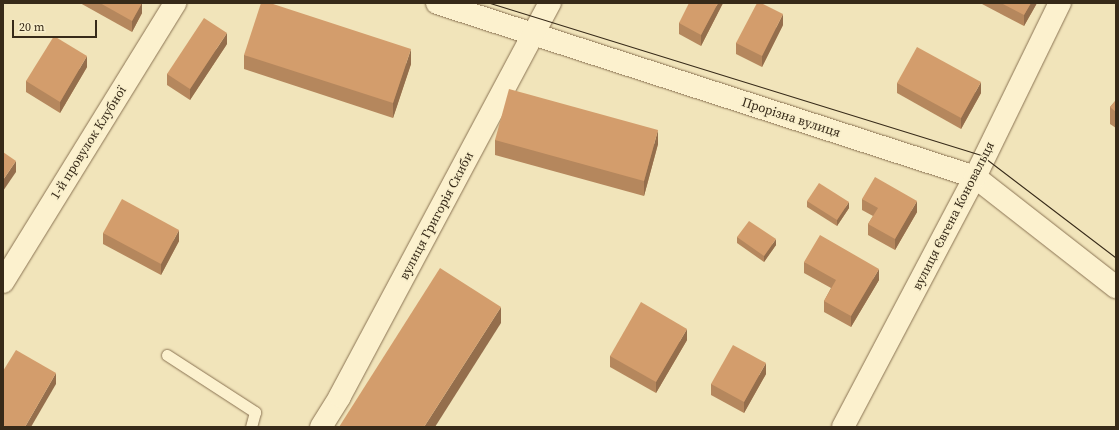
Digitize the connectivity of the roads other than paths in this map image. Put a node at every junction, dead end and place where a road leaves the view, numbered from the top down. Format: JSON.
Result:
{"nodes":[{"id":1,"x":175,"y":3,"type":"edge"},
{"id":2,"x":437,"y":3,"type":"edge"},
{"id":3,"x":550,"y":3,"type":"edge"},
{"id":4,"x":1060,"y":3,"type":"edge"},
{"id":5,"x":533,"y":36,"type":"junction"},
{"id":6,"x":976,"y":177,"type":"junction"},
{"id":7,"x":3,"y":282,"type":"edge"},
{"id":8,"x":1116,"y":287,"type":"edge"},
{"id":9,"x":167,"y":355,"type":"dead end"},
{"id":10,"x":251,"y":427,"type":"edge"},
{"id":11,"x":321,"y":427,"type":"edge"},
{"id":12,"x":843,"y":427,"type":"edge"}],
"edges":[{"from":1,"to":7,"type":"street","name":"1-й провулок Клубної"},
{"from":2,"to":5,"type":"street","name":"Прорізна вулиця"},
{"from":3,"to":5,"type":"street","name":"вулиця Григорія Скиби"},
{"from":4,"to":6,"type":"street","name":"вулиця Євгена Коновальця"},
{"from":5,"to":6,"type":"street","name":"Прорізна вулиця"},
{"from":5,"to":11,"type":"street","name":"вулиця Григорія Скиби"},
{"from":6,"to":8,"type":"street","name":"Прорізна вулиця"},
{"from":6,"to":12,"type":"street","name":"вулиця Євгена Коновальця"},
{"from":9,"to":10,"type":"lane"}]}
